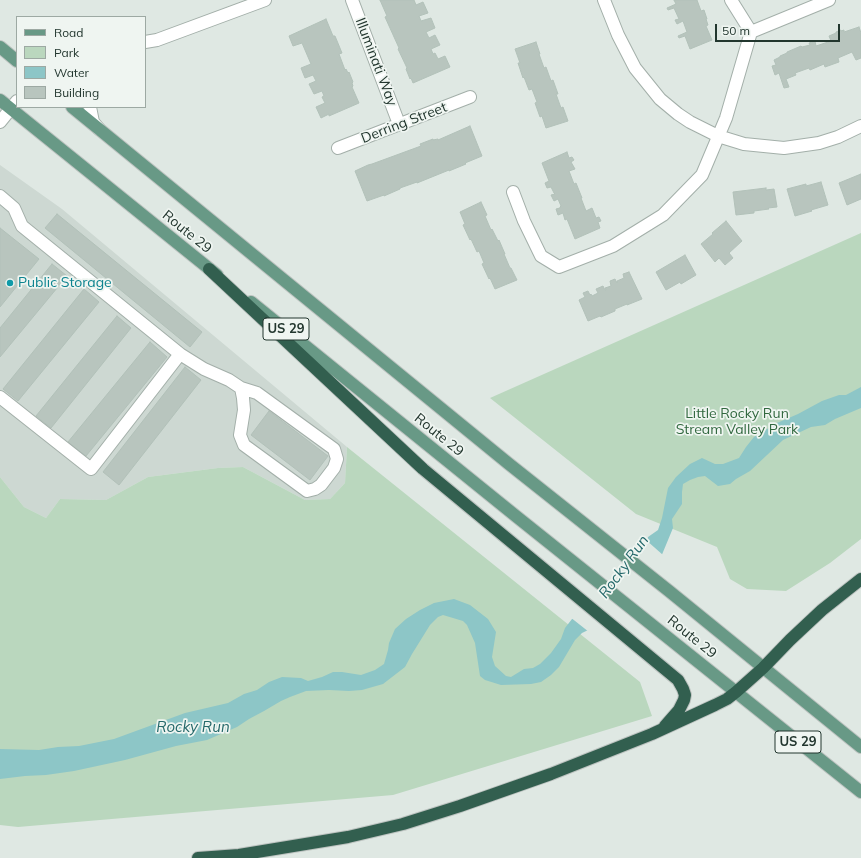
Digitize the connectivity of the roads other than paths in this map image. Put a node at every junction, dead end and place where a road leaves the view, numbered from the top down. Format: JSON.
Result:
{"nodes":[{"id":1,"x":265,"y":0,"type":"edge"},
{"id":2,"x":352,"y":0,"type":"edge"},
{"id":3,"x":604,"y":0,"type":"edge"},
{"id":4,"x":731,"y":0,"type":"edge"},
{"id":5,"x":829,"y":0,"type":"edge"},
{"id":6,"x":751,"y":32,"type":"junction"},
{"id":7,"x":151,"y":41,"type":"edge"},
{"id":8,"x":0,"y":47,"type":"edge"},
{"id":9,"x":15,"y":58,"type":"edge"},
{"id":10,"x":470,"y":97,"type":"dead end"},
{"id":11,"x":0,"y":100,"type":"edge"},
{"id":12,"x":14,"y":105,"type":"edge"},
{"id":13,"x":18,"y":108,"type":"edge"},
{"id":14,"x":73,"y":108,"type":"edge"},
{"id":15,"x":90,"y":108,"type":"edge"},
{"id":16,"x":0,"y":122,"type":"edge"},
{"id":17,"x":400,"y":124,"type":"junction"},
{"id":18,"x":861,"y":126,"type":"edge"},
{"id":19,"x":101,"y":131,"type":"junction"},
{"id":20,"x":718,"y":136,"type":"junction"},
{"id":21,"x":338,"y":148,"type":"dead end"},
{"id":22,"x":513,"y":192,"type":"dead end"},
{"id":23,"x":0,"y":196,"type":"edge"},
{"id":24,"x":209,"y":269,"type":"junction"},
{"id":25,"x":180,"y":354,"type":"junction"},
{"id":26,"x":241,"y":388,"type":"junction"},
{"id":27,"x":0,"y":397,"type":"edge"},
{"id":28,"x":861,"y":579,"type":"edge"},
{"id":29,"x":763,"y":668,"type":"junction"},
{"id":30,"x":736,"y":692,"type":"junction"},
{"id":31,"x":662,"y":729,"type":"junction"},
{"id":32,"x":861,"y":747,"type":"edge"},
{"id":33,"x":861,"y":792,"type":"edge"},
{"id":34,"x":198,"y":858,"type":"edge"}],
"edges":[{"from":1,"to":7,"type":"street"},
{"from":2,"to":17,"type":"street","name":"Illuminati Way"},
{"from":3,"to":20,"type":"street"},
{"from":4,"to":6,"type":"street"},
{"from":5,"to":6,"type":"street"},
{"from":6,"to":20,"type":"street"},
{"from":8,"to":9,"type":"main road"},
{"from":10,"to":17,"type":"street","name":"Derring Street"},
{"from":11,"to":12,"type":"main road","name":"Route 29","number":"US 29"},
{"from":12,"to":16,"type":"street"},
{"from":13,"to":24,"type":"main road","name":"Route 29","number":"US 29"},
{"from":14,"to":19,"type":"main road","name":"Route 29","number":"US 29"},
{"from":15,"to":19,"type":"street"},
{"from":17,"to":21,"type":"street","name":"Derring Street"},
{"from":18,"to":20,"type":"street"},
{"from":19,"to":29,"type":"main road","name":"Route 29","number":"US 29"},
{"from":20,"to":22,"type":"street"},
{"from":23,"to":25,"type":"street"},
{"from":24,"to":30,"type":"main road","name":"Route 29","number":"US 29"},
{"from":24,"to":31,"type":"highway"},
{"from":25,"to":26,"type":"street"},
{"from":25,"to":27,"type":"street"},
{"from":26,"to":26,"type":"street"},
{"from":28,"to":29,"type":"highway"},
{"from":29,"to":30,"type":"highway"},
{"from":29,"to":32,"type":"main road","name":"Route 29","number":"US 29"},
{"from":30,"to":31,"type":"highway"},
{"from":30,"to":33,"type":"main road","name":"Route 29","number":"US 29"},
{"from":31,"to":34,"type":"highway"}]}
